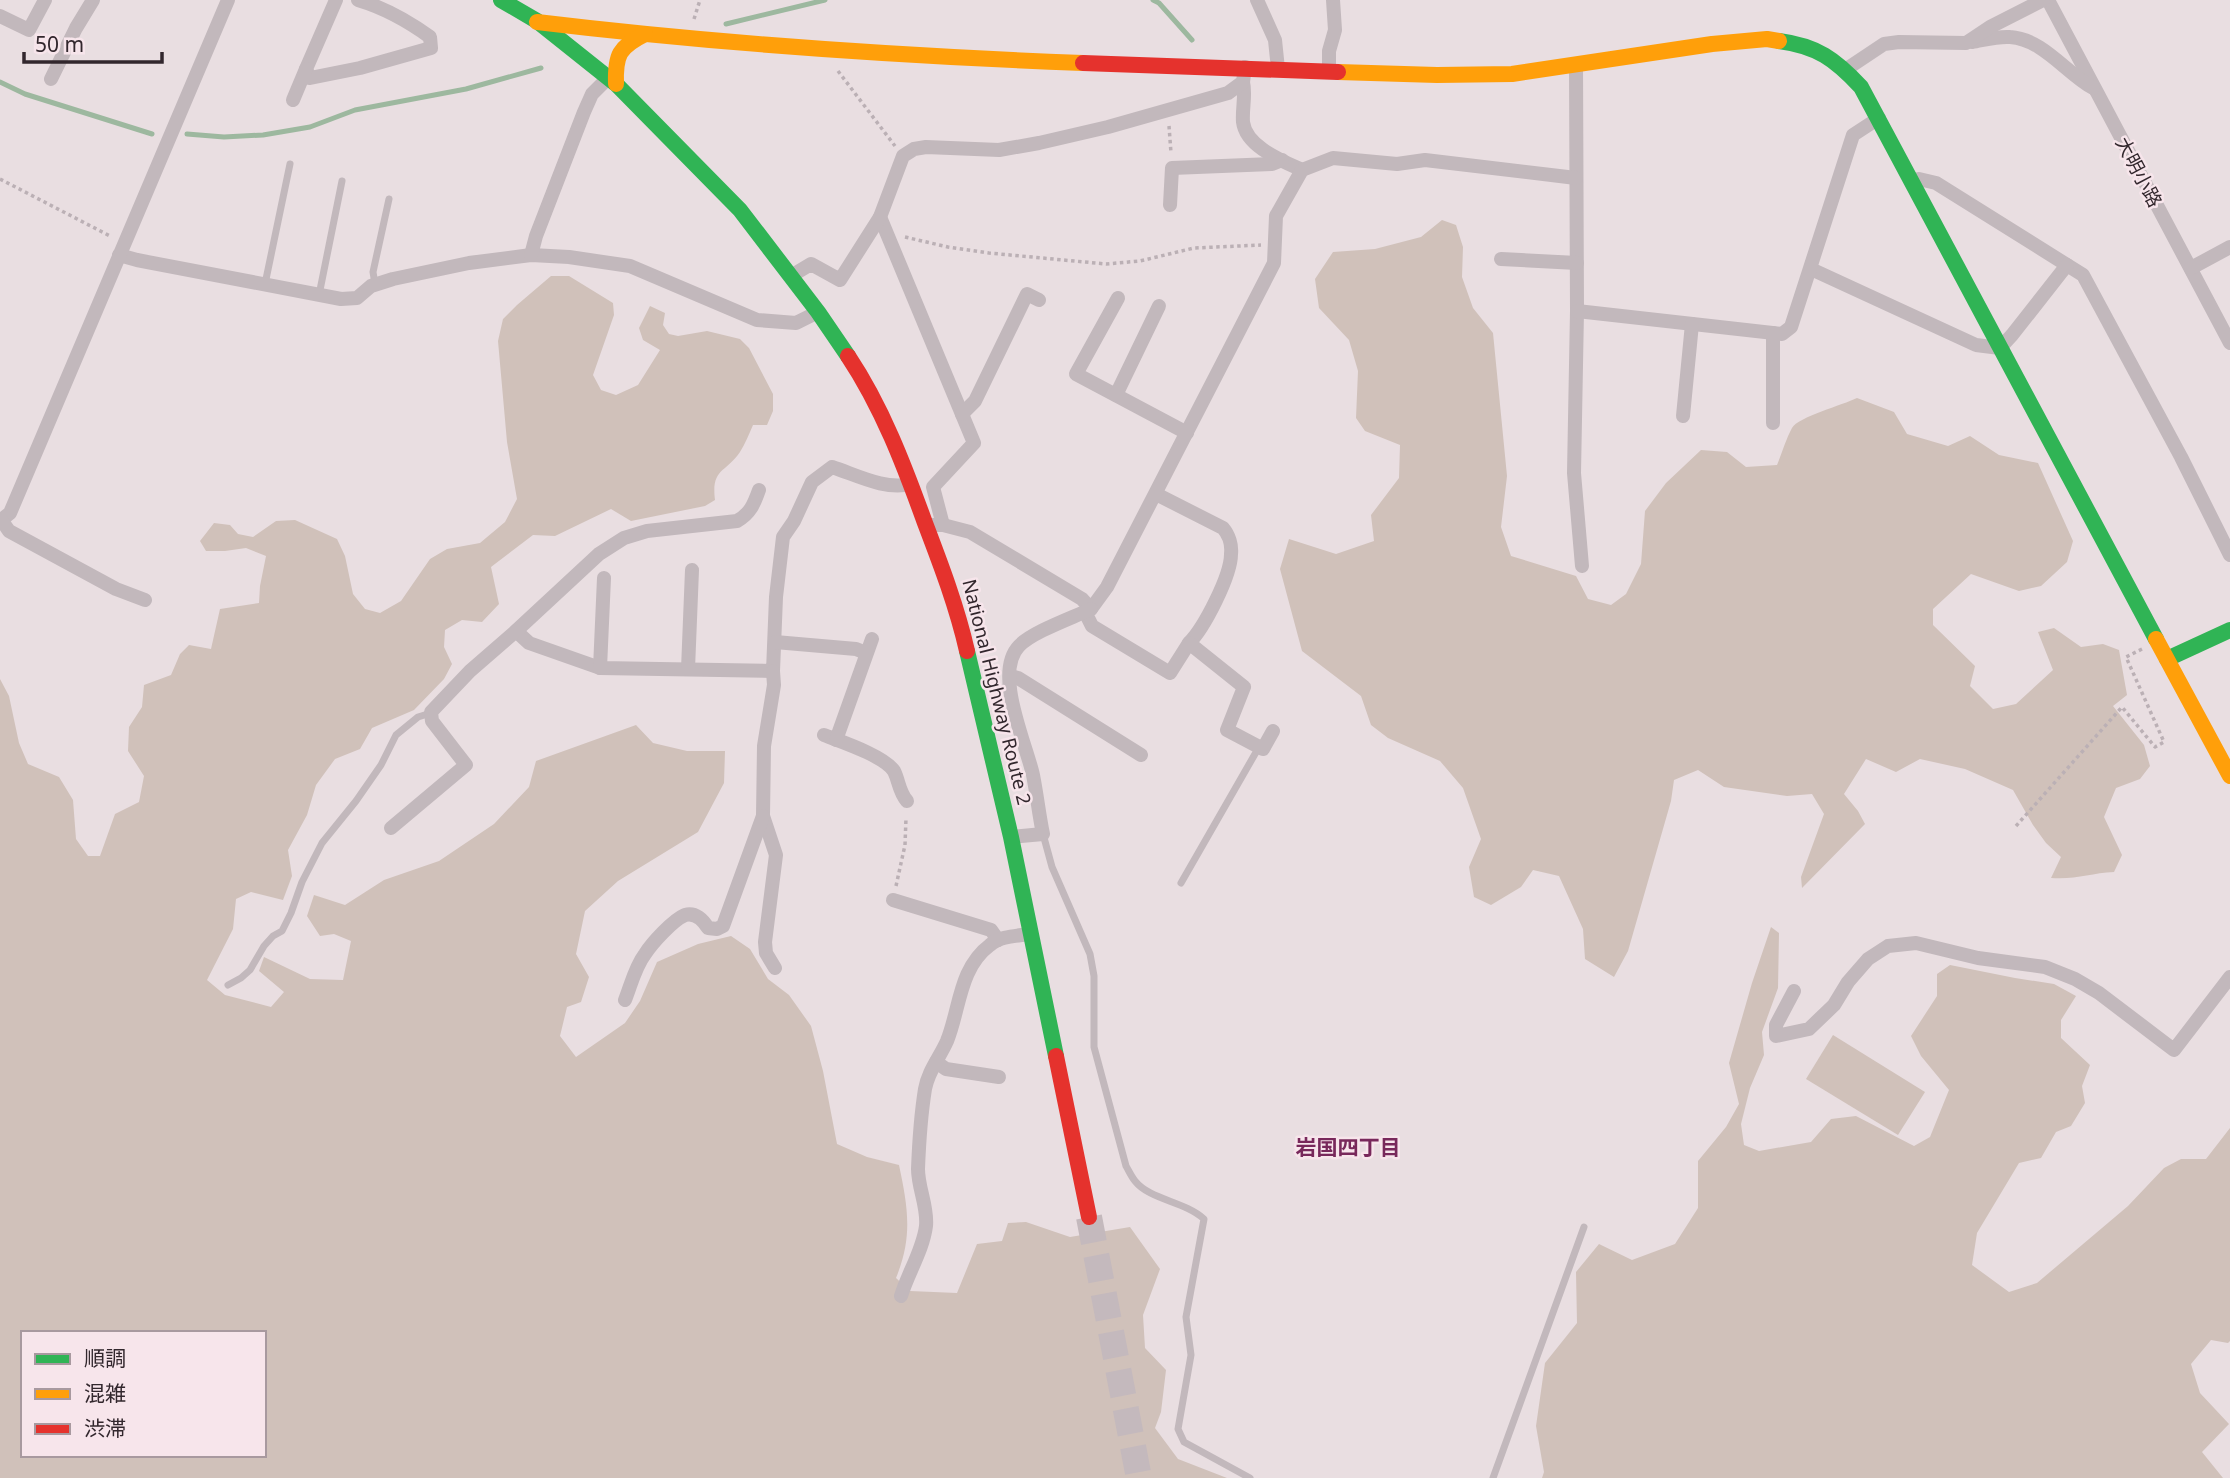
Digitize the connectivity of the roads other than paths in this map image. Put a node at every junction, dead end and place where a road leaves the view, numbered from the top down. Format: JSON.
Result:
{"nodes":[{"id":1,"x":45,"y":0,"type":"edge"},
{"id":2,"x":93,"y":0,"type":"edge"},
{"id":3,"x":228,"y":0,"type":"edge"},
{"id":4,"x":336,"y":0,"type":"edge"},
{"id":5,"x":358,"y":0,"type":"edge"},
{"id":6,"x":501,"y":0,"type":"edge"},
{"id":7,"x":1257,"y":0,"type":"edge"},
{"id":8,"x":1333,"y":0,"type":"edge"},
{"id":9,"x":2046,"y":0,"type":"edge"},
{"id":10,"x":0,"y":16,"type":"edge"},
{"id":11,"x":537,"y":21,"type":"junction"},
{"id":12,"x":645,"y":34,"type":"junction"},
{"id":13,"x":1966,"y":43,"type":"junction"},
{"id":14,"x":1576,"y":64,"type":"junction"},
{"id":15,"x":306,"y":69,"type":"junction"},
{"id":16,"x":1278,"y":69,"type":"junction"},
{"id":17,"x":1845,"y":69,"type":"junction"},
{"id":18,"x":1329,"y":71,"type":"junction"},
{"id":19,"x":1244,"y":75,"type":"junction"},
{"id":20,"x":51,"y":79,"type":"dead end"},
{"id":21,"x":612,"y":81,"type":"junction"},
{"id":22,"x":2094,"y":89,"type":"junction"},
{"id":23,"x":293,"y":100,"type":"dead end"},
{"id":24,"x":1879,"y":118,"type":"junction"},
{"id":25,"x":1282,"y":160,"type":"junction"},
{"id":26,"x":290,"y":164,"type":"dead end"},
{"id":27,"x":1302,"y":170,"type":"junction"},
{"id":28,"x":1576,"y":178,"type":"junction"},
{"id":29,"x":342,"y":181,"type":"dead end"},
{"id":30,"x":1912,"y":181,"type":"junction"},
{"id":31,"x":389,"y":199,"type":"dead end"},
{"id":32,"x":1170,"y":205,"type":"dead end"},
{"id":33,"x":880,"y":217,"type":"junction"},
{"id":34,"x":2230,"y":247,"type":"edge"},
{"id":35,"x":122,"y":249,"type":"junction"},
{"id":36,"x":531,"y":255,"type":"junction"},
{"id":37,"x":1501,"y":259,"type":"dead end"},
{"id":38,"x":1577,"y":263,"type":"junction"},
{"id":39,"x":2067,"y":265,"type":"junction"},
{"id":40,"x":2191,"y":268,"type":"junction"},
{"id":41,"x":1811,"y":270,"type":"junction"},
{"id":42,"x":791,"y":276,"type":"junction"},
{"id":43,"x":375,"y":284,"type":"junction"},
{"id":44,"x":265,"y":285,"type":"junction"},
{"id":45,"x":319,"y":295,"type":"junction"},
{"id":46,"x":1118,"y":298,"type":"dead end"},
{"id":47,"x":1039,"y":300,"type":"dead end"},
{"id":48,"x":1159,"y":306,"type":"dead end"},
{"id":49,"x":1577,"y":311,"type":"junction"},
{"id":50,"x":818,"y":312,"type":"junction"},
{"id":51,"x":1692,"y":324,"type":"junction"},
{"id":52,"x":1773,"y":333,"type":"junction"},
{"id":53,"x":2230,"y":344,"type":"edge"},
{"id":54,"x":2000,"y":348,"type":"junction"},
{"id":55,"x":1116,"y":395,"type":"junction"},
{"id":56,"x":962,"y":414,"type":"junction"},
{"id":57,"x":1683,"y":416,"type":"dead end"},
{"id":58,"x":1773,"y":423,"type":"dead end"},
{"id":59,"x":1187,"y":433,"type":"junction"},
{"id":60,"x":911,"y":484,"type":"junction"},
{"id":61,"x":760,"y":490,"type":"dead end"},
{"id":62,"x":1156,"y":494,"type":"junction"},
{"id":63,"x":1,"y":521,"type":"edge"},
{"id":64,"x":935,"y":525,"type":"junction"},
{"id":65,"x":2230,"y":555,"type":"edge"},
{"id":66,"x":1582,"y":566,"type":"dead end"},
{"id":67,"x":692,"y":570,"type":"dead end"},
{"id":68,"x":604,"y":578,"type":"dead end"},
{"id":69,"x":145,"y":600,"type":"dead end"},
{"id":70,"x":1088,"y":610,"type":"junction"},
{"id":71,"x":2230,"y":630,"type":"edge"},
{"id":72,"x":516,"y":631,"type":"junction"},
{"id":73,"x":872,"y":639,"type":"dead end"},
{"id":74,"x":775,"y":642,"type":"junction"},
{"id":75,"x":1189,"y":643,"type":"junction"},
{"id":76,"x":866,"y":653,"type":"junction"},
{"id":77,"x":2167,"y":659,"type":"junction"},
{"id":78,"x":600,"y":668,"type":"junction"},
{"id":79,"x":688,"y":669,"type":"junction"},
{"id":80,"x":774,"y":671,"type":"junction"},
{"id":81,"x":1010,"y":676,"type":"junction"},
{"id":82,"x":432,"y":712,"type":"junction"},
{"id":83,"x":1273,"y":731,"type":"dead end"},
{"id":84,"x":1259,"y":747,"type":"junction"},
{"id":85,"x":1142,"y":755,"type":"dead end"},
{"id":86,"x":2230,"y":776,"type":"edge"},
{"id":87,"x":907,"y":801,"type":"road end"},
{"id":88,"x":763,"y":816,"type":"junction"},
{"id":89,"x":391,"y":828,"type":"dead end"},
{"id":90,"x":1043,"y":834,"type":"junction"},
{"id":91,"x":1011,"y":837,"type":"junction"},
{"id":92,"x":1181,"y":883,"type":"dead end"},
{"id":93,"x":893,"y":900,"type":"road end"},
{"id":94,"x":1030,"y":934,"type":"junction"},
{"id":95,"x":998,"y":940,"type":"junction"},
{"id":96,"x":775,"y":968,"type":"dead end"},
{"id":97,"x":2230,"y":977,"type":"edge"},
{"id":98,"x":228,"y":985,"type":"dead end"},
{"id":99,"x":1794,"y":991,"type":"dead end"},
{"id":100,"x":625,"y":1000,"type":"dead end"},
{"id":101,"x":936,"y":1062,"type":"junction"},
{"id":102,"x":999,"y":1077,"type":"dead end"},
{"id":103,"x":1089,"y":1217,"type":"tunnel mouth"},
{"id":104,"x":1584,"y":1227,"type":"dead end"},
{"id":105,"x":901,"y":1296,"type":"dead end"},
{"id":106,"x":1250,"y":1478,"type":"edge"},
{"id":107,"x":1493,"y":1478,"type":"edge"}],
"edges":[{"from":1,"to":10,"type":"street"},
{"from":2,"to":20,"type":"street"},
{"from":3,"to":35,"type":"street"},
{"from":4,"to":15,"type":"street"},
{"from":5,"to":15,"type":"street"},
{"from":6,"to":11,"type":"main road","name":"National Highway Route 2"},
{"from":7,"to":16,"type":"street"},
{"from":8,"to":18,"type":"street"},
{"from":9,"to":13,"type":"street"},
{"from":9,"to":22,"type":"street","name":"大明小路"},
{"from":11,"to":12,"type":"main road"},
{"from":11,"to":21,"type":"main road","name":"National Highway Route 2"},
{"from":12,"to":19,"type":"main road"},
{"from":12,"to":21,"type":"main road"},
{"from":13,"to":17,"type":"street"},
{"from":13,"to":22,"type":"street"},
{"from":14,"to":17,"type":"main road"},
{"from":14,"to":18,"type":"main road"},
{"from":14,"to":28,"type":"street"},
{"from":15,"to":23,"type":"street"},
{"from":16,"to":18,"type":"main road"},
{"from":16,"to":19,"type":"main road"},
{"from":17,"to":24,"type":"main road"},
{"from":19,"to":25,"type":"street"},
{"from":19,"to":33,"type":"street"},
{"from":21,"to":36,"type":"street"},
{"from":21,"to":42,"type":"main road","name":"National Highway Route 2"},
{"from":22,"to":40,"type":"street","name":"大明小路"},
{"from":24,"to":30,"type":"main road"},
{"from":24,"to":41,"type":"street"},
{"from":25,"to":27,"type":"street"},
{"from":25,"to":32,"type":"street"},
{"from":26,"to":44,"type":"lane"},
{"from":27,"to":28,"type":"street"},
{"from":27,"to":59,"type":"street"},
{"from":28,"to":38,"type":"street"},
{"from":29,"to":45,"type":"lane"},
{"from":30,"to":39,"type":"street"},
{"from":30,"to":54,"type":"main road"},
{"from":31,"to":43,"type":"lane"},
{"from":33,"to":42,"type":"street"},
{"from":33,"to":56,"type":"street"},
{"from":34,"to":40,"type":"street"},
{"from":35,"to":44,"type":"street"},
{"from":35,"to":63,"type":"street"},
{"from":36,"to":43,"type":"street"},
{"from":36,"to":50,"type":"street"},
{"from":37,"to":38,"type":"street"},
{"from":38,"to":49,"type":"street"},
{"from":39,"to":54,"type":"street"},
{"from":39,"to":65,"type":"street"},
{"from":40,"to":53,"type":"street","name":"大明小路"},
{"from":41,"to":52,"type":"street"},
{"from":41,"to":54,"type":"street"},
{"from":42,"to":50,"type":"main road","name":"National Highway Route 2"},
{"from":43,"to":45,"type":"street"},
{"from":44,"to":45,"type":"street"},
{"from":46,"to":55,"type":"street"},
{"from":47,"to":56,"type":"street"},
{"from":48,"to":55,"type":"street"},
{"from":49,"to":51,"type":"street"},
{"from":49,"to":66,"type":"street"},
{"from":50,"to":60,"type":"main road","name":"National Highway Route 2"},
{"from":51,"to":52,"type":"street"},
{"from":51,"to":57,"type":"street"},
{"from":52,"to":58,"type":"street"},
{"from":54,"to":77,"type":"main road"},
{"from":55,"to":59,"type":"street"},
{"from":56,"to":64,"type":"street"},
{"from":59,"to":62,"type":"street"},
{"from":60,"to":64,"type":"main road","name":"National Highway Route 2"},
{"from":60,"to":74,"type":"street"},
{"from":61,"to":72,"type":"street"},
{"from":62,"to":70,"type":"street"},
{"from":62,"to":75,"type":"street"},
{"from":63,"to":69,"type":"street"},
{"from":64,"to":70,"type":"street"},
{"from":64,"to":91,"type":"main road","name":"National Highway Route 2"},
{"from":67,"to":79,"type":"street"},
{"from":68,"to":78,"type":"street"},
{"from":70,"to":75,"type":"street"},
{"from":70,"to":81,"type":"street"},
{"from":71,"to":77,"type":"main road"},
{"from":72,"to":78,"type":"street"},
{"from":72,"to":82,"type":"street"},
{"from":73,"to":76,"type":"street"},
{"from":74,"to":76,"type":"street"},
{"from":74,"to":80,"type":"street"},
{"from":75,"to":84,"type":"street"},
{"from":76,"to":87,"type":"street"},
{"from":77,"to":86,"type":"main road"},
{"from":78,"to":79,"type":"street"},
{"from":79,"to":80,"type":"street"},
{"from":80,"to":88,"type":"street"},
{"from":81,"to":85,"type":"street"},
{"from":81,"to":90,"type":"street"},
{"from":82,"to":89,"type":"street"},
{"from":82,"to":98,"type":"lane"},
{"from":83,"to":84,"type":"street"},
{"from":84,"to":92,"type":"lane"},
{"from":88,"to":96,"type":"street"},
{"from":88,"to":100,"type":"street"},
{"from":90,"to":91,"type":"street"},
{"from":90,"to":106,"type":"lane"},
{"from":91,"to":94,"type":"main road","name":"National Highway Route 2"},
{"from":93,"to":95,"type":"street"},
{"from":94,"to":95,"type":"street"},
{"from":94,"to":103,"type":"main road","name":"National Highway Route 2"},
{"from":95,"to":101,"type":"street"},
{"from":97,"to":99,"type":"street"},
{"from":101,"to":102,"type":"street"},
{"from":101,"to":105,"type":"street"},
{"from":104,"to":107,"type":"lane"}]}
